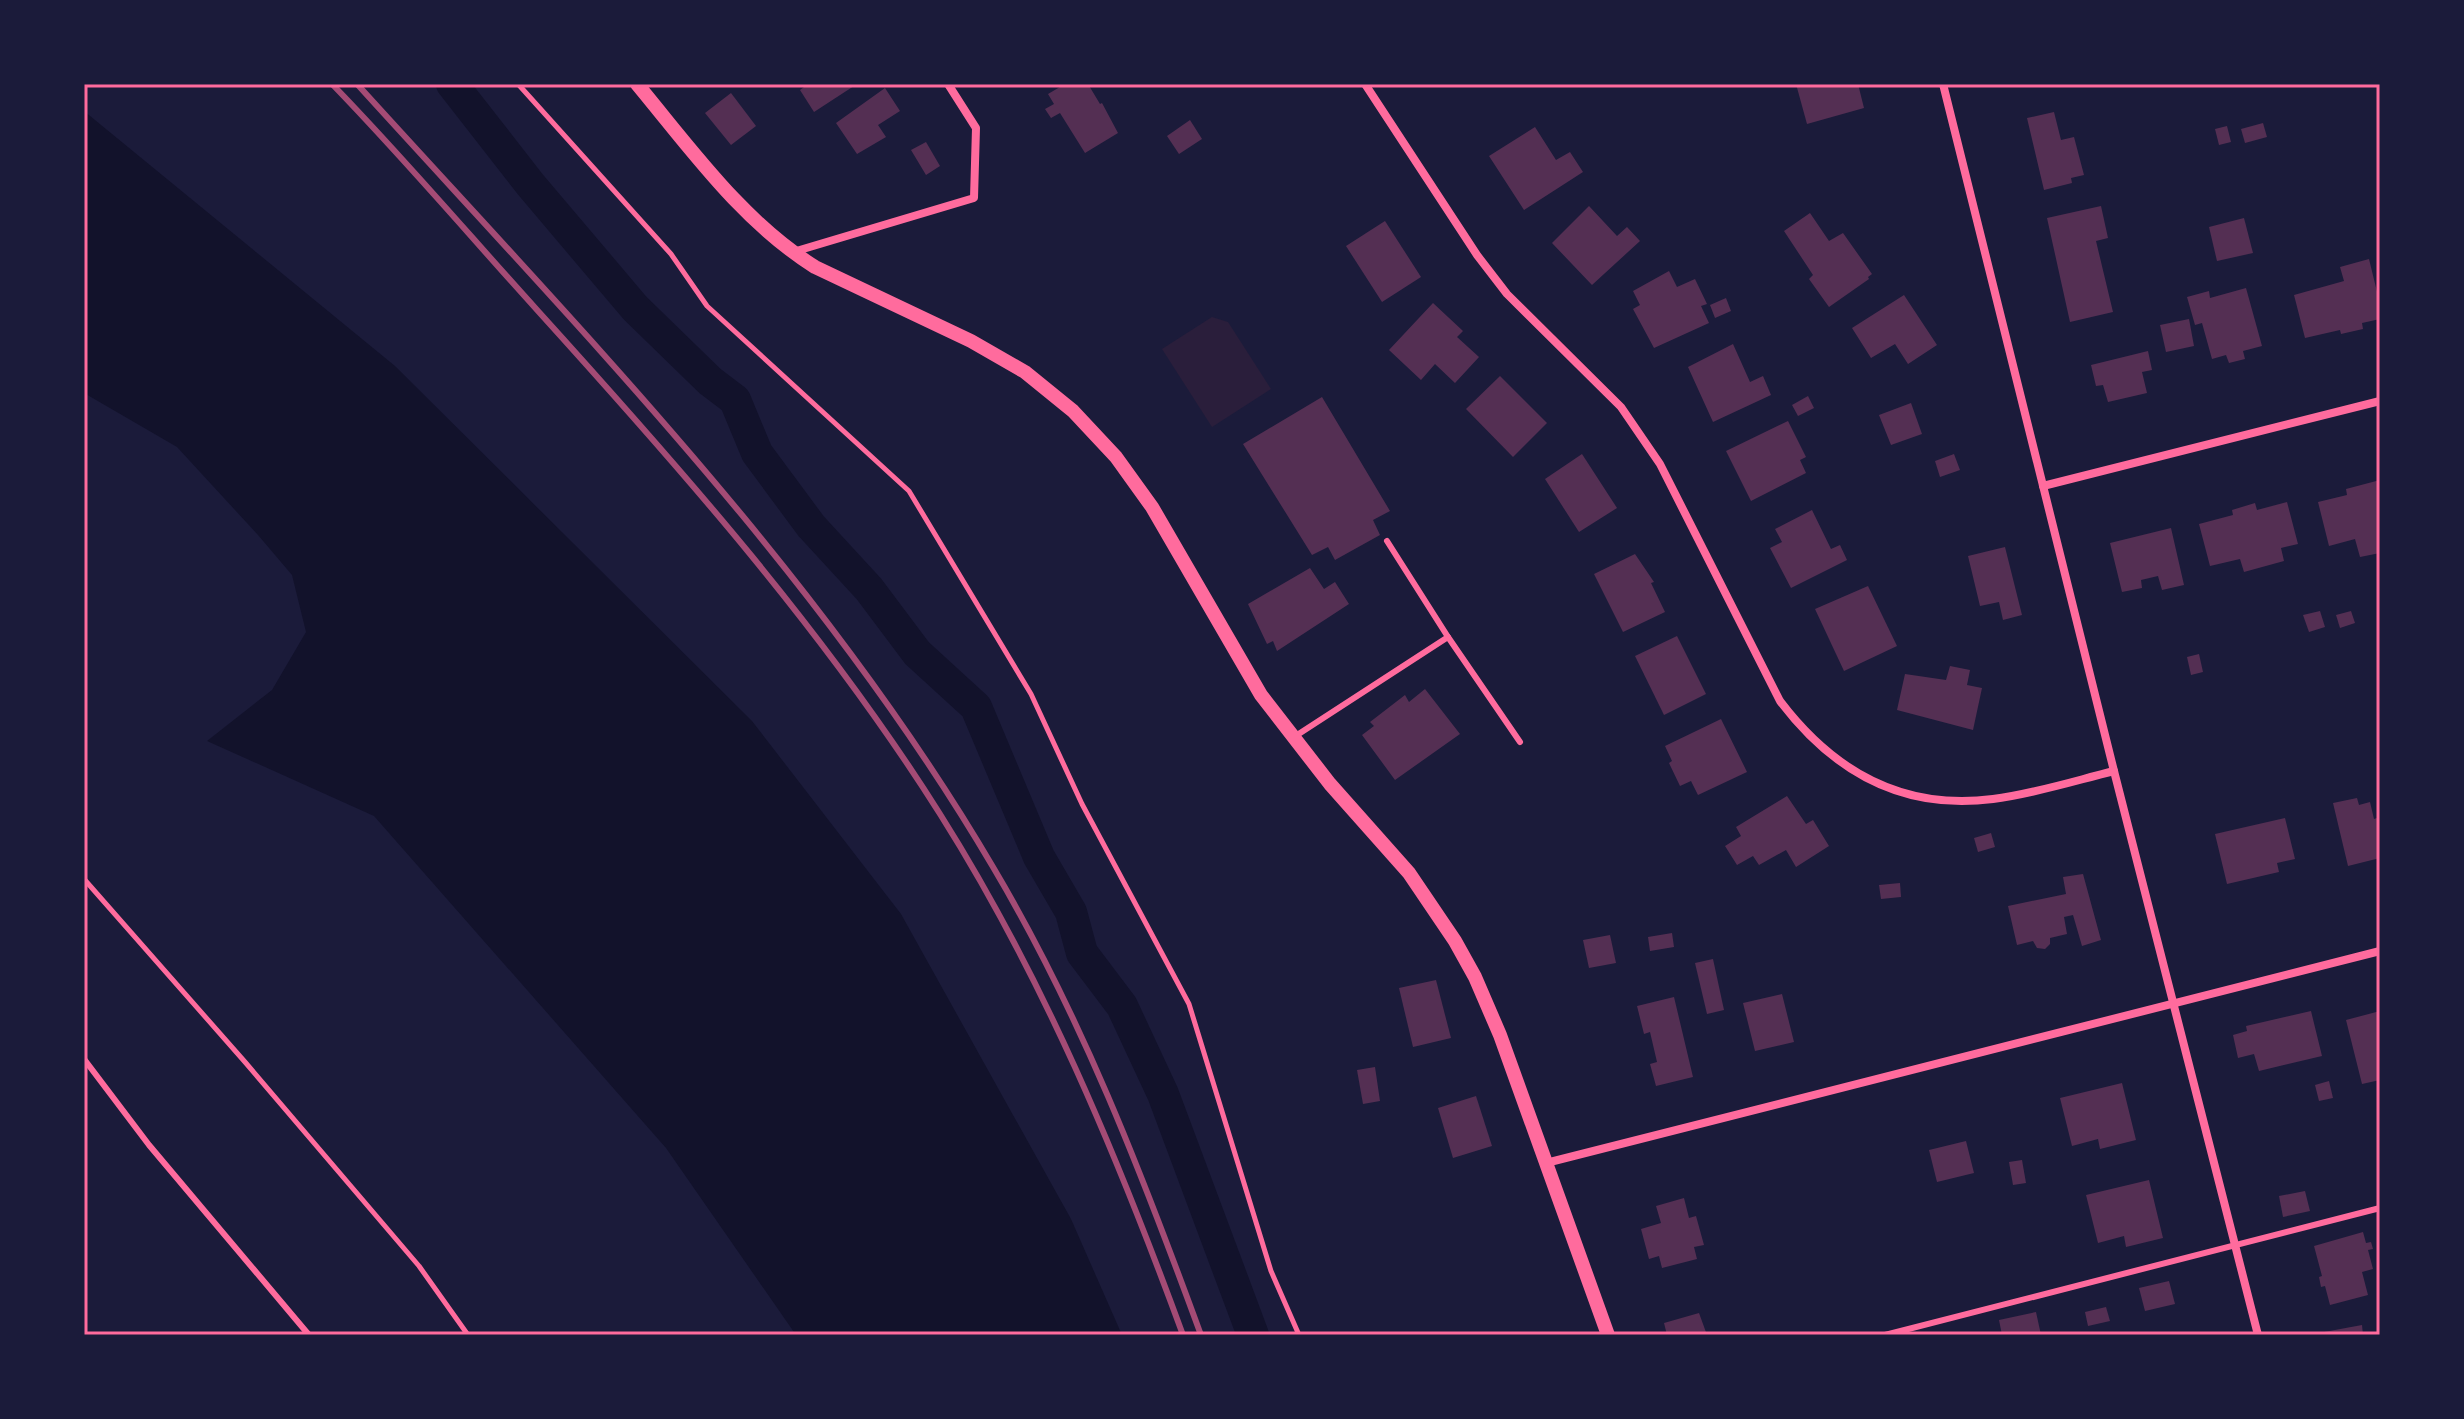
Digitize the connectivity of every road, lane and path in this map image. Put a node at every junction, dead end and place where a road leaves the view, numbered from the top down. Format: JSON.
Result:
{"nodes":[{"id":1,"x":518,"y":84,"type":"edge"},
{"id":2,"x":637,"y":84,"type":"edge"},
{"id":3,"x":948,"y":84,"type":"edge"},
{"id":4,"x":1365,"y":84,"type":"edge"},
{"id":5,"x":1943,"y":84,"type":"edge"},
{"id":6,"x":792,"y":253,"type":"junction"},
{"id":7,"x":2380,"y":401,"type":"edge"},
{"id":8,"x":2043,"y":486,"type":"junction"},
{"id":9,"x":1387,"y":541,"type":"dead end"},
{"id":10,"x":1448,"y":637,"type":"junction"},
{"id":11,"x":1294,"y":737,"type":"junction"},
{"id":12,"x":1520,"y":742,"type":"dead end"},
{"id":13,"x":2114,"y":771,"type":"junction"},
{"id":14,"x":84,"y":879,"type":"edge"},
{"id":15,"x":2380,"y":951,"type":"edge"},
{"id":16,"x":2173,"y":1003,"type":"junction"},
{"id":17,"x":84,"y":1059,"type":"edge"},
{"id":18,"x":1546,"y":1163,"type":"junction"},
{"id":19,"x":2380,"y":1208,"type":"edge"},
{"id":20,"x":2236,"y":1246,"type":"junction"},
{"id":21,"x":309,"y":1335,"type":"edge"},
{"id":22,"x":468,"y":1335,"type":"edge"},
{"id":23,"x":1299,"y":1335,"type":"edge"},
{"id":24,"x":1608,"y":1335,"type":"edge"},
{"id":25,"x":1885,"y":1335,"type":"edge"},
{"id":26,"x":2258,"y":1335,"type":"edge"}],
"edges":[{"from":1,"to":23,"type":"path"},
{"from":2,"to":6,"type":"street"},
{"from":3,"to":6,"type":"street"},
{"from":4,"to":13,"type":"street"},
{"from":5,"to":8,"type":"street"},
{"from":6,"to":11,"type":"street"},
{"from":7,"to":8,"type":"street"},
{"from":8,"to":13,"type":"street"},
{"from":9,"to":10,"type":"lane"},
{"from":10,"to":11,"type":"lane"},
{"from":10,"to":12,"type":"lane"},
{"from":11,"to":18,"type":"street"},
{"from":13,"to":16,"type":"street"},
{"from":14,"to":22,"type":"path"},
{"from":15,"to":16,"type":"street"},
{"from":16,"to":18,"type":"street"},
{"from":16,"to":20,"type":"street"},
{"from":17,"to":21,"type":"lane"},
{"from":18,"to":24,"type":"street"},
{"from":19,"to":20,"type":"lane"},
{"from":20,"to":25,"type":"lane"},
{"from":20,"to":26,"type":"street"}]}
